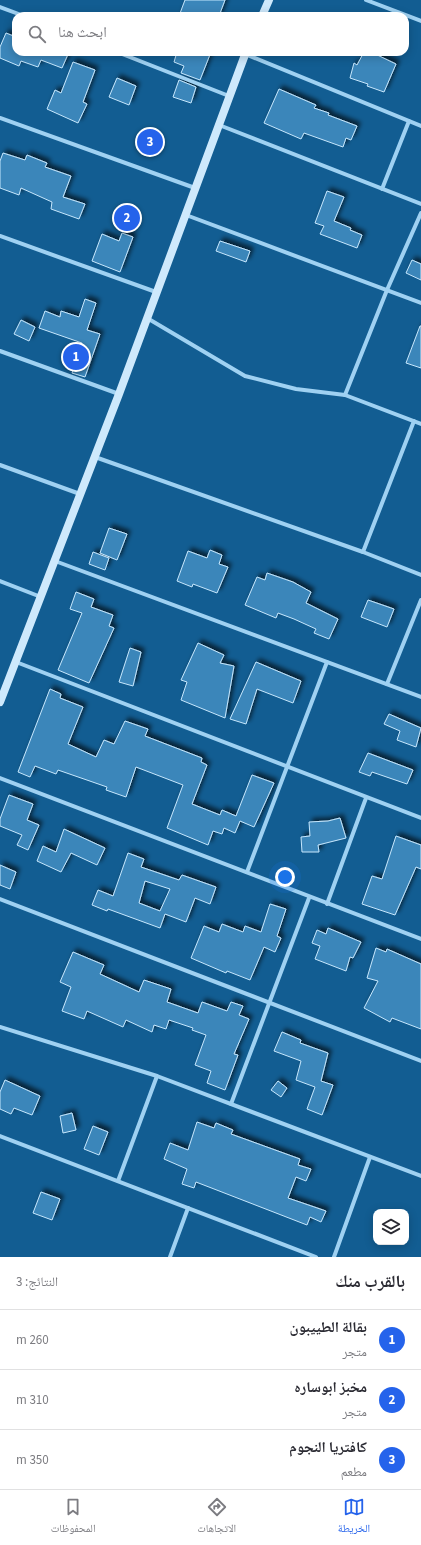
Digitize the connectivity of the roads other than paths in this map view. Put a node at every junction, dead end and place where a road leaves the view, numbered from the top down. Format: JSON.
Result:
{"nodes":[{"id":1,"x":269,"y":0,"type":"edge"},
{"id":2,"x":366,"y":0,"type":"edge"},
{"id":3,"x":0,"y":7,"type":"edge"},
{"id":4,"x":13,"y":12,"type":"edge"},
{"id":5,"x":264,"y":12,"type":"edge"},
{"id":6,"x":397,"y":12,"type":"edge"},
{"id":7,"x":409,"y":16,"type":"edge"},
{"id":8,"x":421,"y":21,"type":"edge"},
{"id":9,"x":127,"y":56,"type":"edge"},
{"id":10,"x":245,"y":56,"type":"edge"},
{"id":11,"x":253,"y":56,"type":"edge"},
{"id":12,"x":230,"y":96,"type":"junction"},
{"id":13,"x":0,"y":118,"type":"edge"},
{"id":14,"x":409,"y":121,"type":"junction"},
{"id":15,"x":219,"y":125,"type":"junction"},
{"id":16,"x":421,"y":126,"type":"edge"},
{"id":17,"x":196,"y":188,"type":"junction"},
{"id":18,"x":382,"y":189,"type":"junction"},
{"id":19,"x":421,"y":204,"type":"edge"},
{"id":20,"x":421,"y":213,"type":"edge"},
{"id":21,"x":185,"y":215,"type":"junction"},
{"id":22,"x":0,"y":236,"type":"edge"},
{"id":23,"x":387,"y":290,"type":"junction"},
{"id":24,"x":156,"y":292,"type":"junction"},
{"id":25,"x":421,"y":303,"type":"edge"},
{"id":26,"x":147,"y":318,"type":"junction"},
{"id":27,"x":0,"y":351,"type":"edge"},
{"id":28,"x":119,"y":394,"type":"junction"},
{"id":29,"x":345,"y":395,"type":"junction"},
{"id":30,"x":414,"y":421,"type":"junction"},
{"id":31,"x":421,"y":424,"type":"edge"},
{"id":32,"x":95,"y":457,"type":"junction"},
{"id":33,"x":0,"y":465,"type":"edge"},
{"id":34,"x":81,"y":494,"type":"junction"},
{"id":35,"x":363,"y":552,"type":"junction"},
{"id":36,"x":55,"y":561,"type":"junction"},
{"id":37,"x":421,"y":575,"type":"edge"},
{"id":38,"x":0,"y":581,"type":"edge"},
{"id":39,"x":41,"y":597,"type":"junction"},
{"id":40,"x":421,"y":600,"type":"edge"},
{"id":41,"x":16,"y":662,"type":"junction"},
{"id":42,"x":327,"y":662,"type":"junction"},
{"id":43,"x":387,"y":684,"type":"junction"},
{"id":44,"x":2,"y":693,"type":"edge"},
{"id":45,"x":421,"y":697,"type":"edge"},
{"id":46,"x":0,"y":702,"type":"edge"},
{"id":47,"x":287,"y":767,"type":"junction"},
{"id":48,"x":0,"y":778,"type":"edge"},
{"id":49,"x":366,"y":798,"type":"junction"},
{"id":50,"x":421,"y":818,"type":"edge"},
{"id":51,"x":247,"y":872,"type":"junction"},
{"id":52,"x":0,"y":898,"type":"edge"},
{"id":53,"x":309,"y":898,"type":"junction"},
{"id":54,"x":327,"y":904,"type":"junction"},
{"id":55,"x":421,"y":939,"type":"edge"},
{"id":56,"x":270,"y":1004,"type":"junction"},
{"id":57,"x":0,"y":1027,"type":"edge"},
{"id":58,"x":421,"y":1061,"type":"edge"},
{"id":59,"x":157,"y":1076,"type":"junction"},
{"id":60,"x":231,"y":1104,"type":"junction"},
{"id":61,"x":0,"y":1136,"type":"edge"},
{"id":62,"x":370,"y":1157,"type":"junction"},
{"id":63,"x":421,"y":1176,"type":"edge"},
{"id":64,"x":118,"y":1181,"type":"junction"},
{"id":65,"x":188,"y":1208,"type":"junction"},
{"id":66,"x":170,"y":1257,"type":"edge"},
{"id":67,"x":316,"y":1257,"type":"edge"},
{"id":68,"x":334,"y":1257,"type":"edge"}],
"edges":[{"from":1,"to":5,"type":"main road"},
{"from":2,"to":6,"type":"street"},
{"from":3,"to":4,"type":"street"},
{"from":7,"to":8,"type":"street"},
{"from":9,"to":12,"type":"street"},
{"from":10,"to":12,"type":"main road"},
{"from":11,"to":14,"type":"street"},
{"from":12,"to":15,"type":"main road"},
{"from":13,"to":17,"type":"street"},
{"from":14,"to":16,"type":"street"},
{"from":14,"to":18,"type":"street"},
{"from":15,"to":17,"type":"main road"},
{"from":15,"to":18,"type":"street"},
{"from":17,"to":21,"type":"main road"},
{"from":18,"to":19,"type":"street"},
{"from":20,"to":23,"type":"street"},
{"from":21,"to":23,"type":"street"},
{"from":21,"to":24,"type":"main road"},
{"from":22,"to":24,"type":"street"},
{"from":23,"to":25,"type":"street"},
{"from":23,"to":29,"type":"street"},
{"from":24,"to":26,"type":"main road"},
{"from":26,"to":28,"type":"main road"},
{"from":26,"to":29,"type":"street"},
{"from":27,"to":28,"type":"street"},
{"from":28,"to":32,"type":"main road"},
{"from":29,"to":30,"type":"street"},
{"from":30,"to":31,"type":"street"},
{"from":30,"to":35,"type":"street"},
{"from":32,"to":34,"type":"main road"},
{"from":32,"to":35,"type":"street"},
{"from":33,"to":34,"type":"street"},
{"from":34,"to":36,"type":"main road"},
{"from":35,"to":37,"type":"street"},
{"from":36,"to":39,"type":"main road"},
{"from":36,"to":42,"type":"street"},
{"from":38,"to":39,"type":"street"},
{"from":39,"to":41,"type":"main road"},
{"from":40,"to":43,"type":"street"},
{"from":41,"to":44,"type":"main road"},
{"from":41,"to":47,"type":"street"},
{"from":42,"to":43,"type":"street"},
{"from":42,"to":47,"type":"street"},
{"from":43,"to":45,"type":"street"},
{"from":44,"to":46,"type":"main road"},
{"from":47,"to":49,"type":"street"},
{"from":47,"to":51,"type":"street"},
{"from":48,"to":51,"type":"street"},
{"from":49,"to":50,"type":"street"},
{"from":49,"to":54,"type":"street"},
{"from":51,"to":53,"type":"street"},
{"from":52,"to":56,"type":"street"},
{"from":53,"to":54,"type":"street"},
{"from":53,"to":56,"type":"street"},
{"from":54,"to":55,"type":"street"},
{"from":56,"to":58,"type":"street"},
{"from":56,"to":60,"type":"street"},
{"from":57,"to":59,"type":"street"},
{"from":59,"to":60,"type":"street"},
{"from":59,"to":64,"type":"street"},
{"from":60,"to":62,"type":"street"},
{"from":61,"to":64,"type":"street"},
{"from":62,"to":63,"type":"street"},
{"from":62,"to":68,"type":"street"},
{"from":64,"to":65,"type":"street"},
{"from":65,"to":66,"type":"street"},
{"from":65,"to":67,"type":"street"}]}
